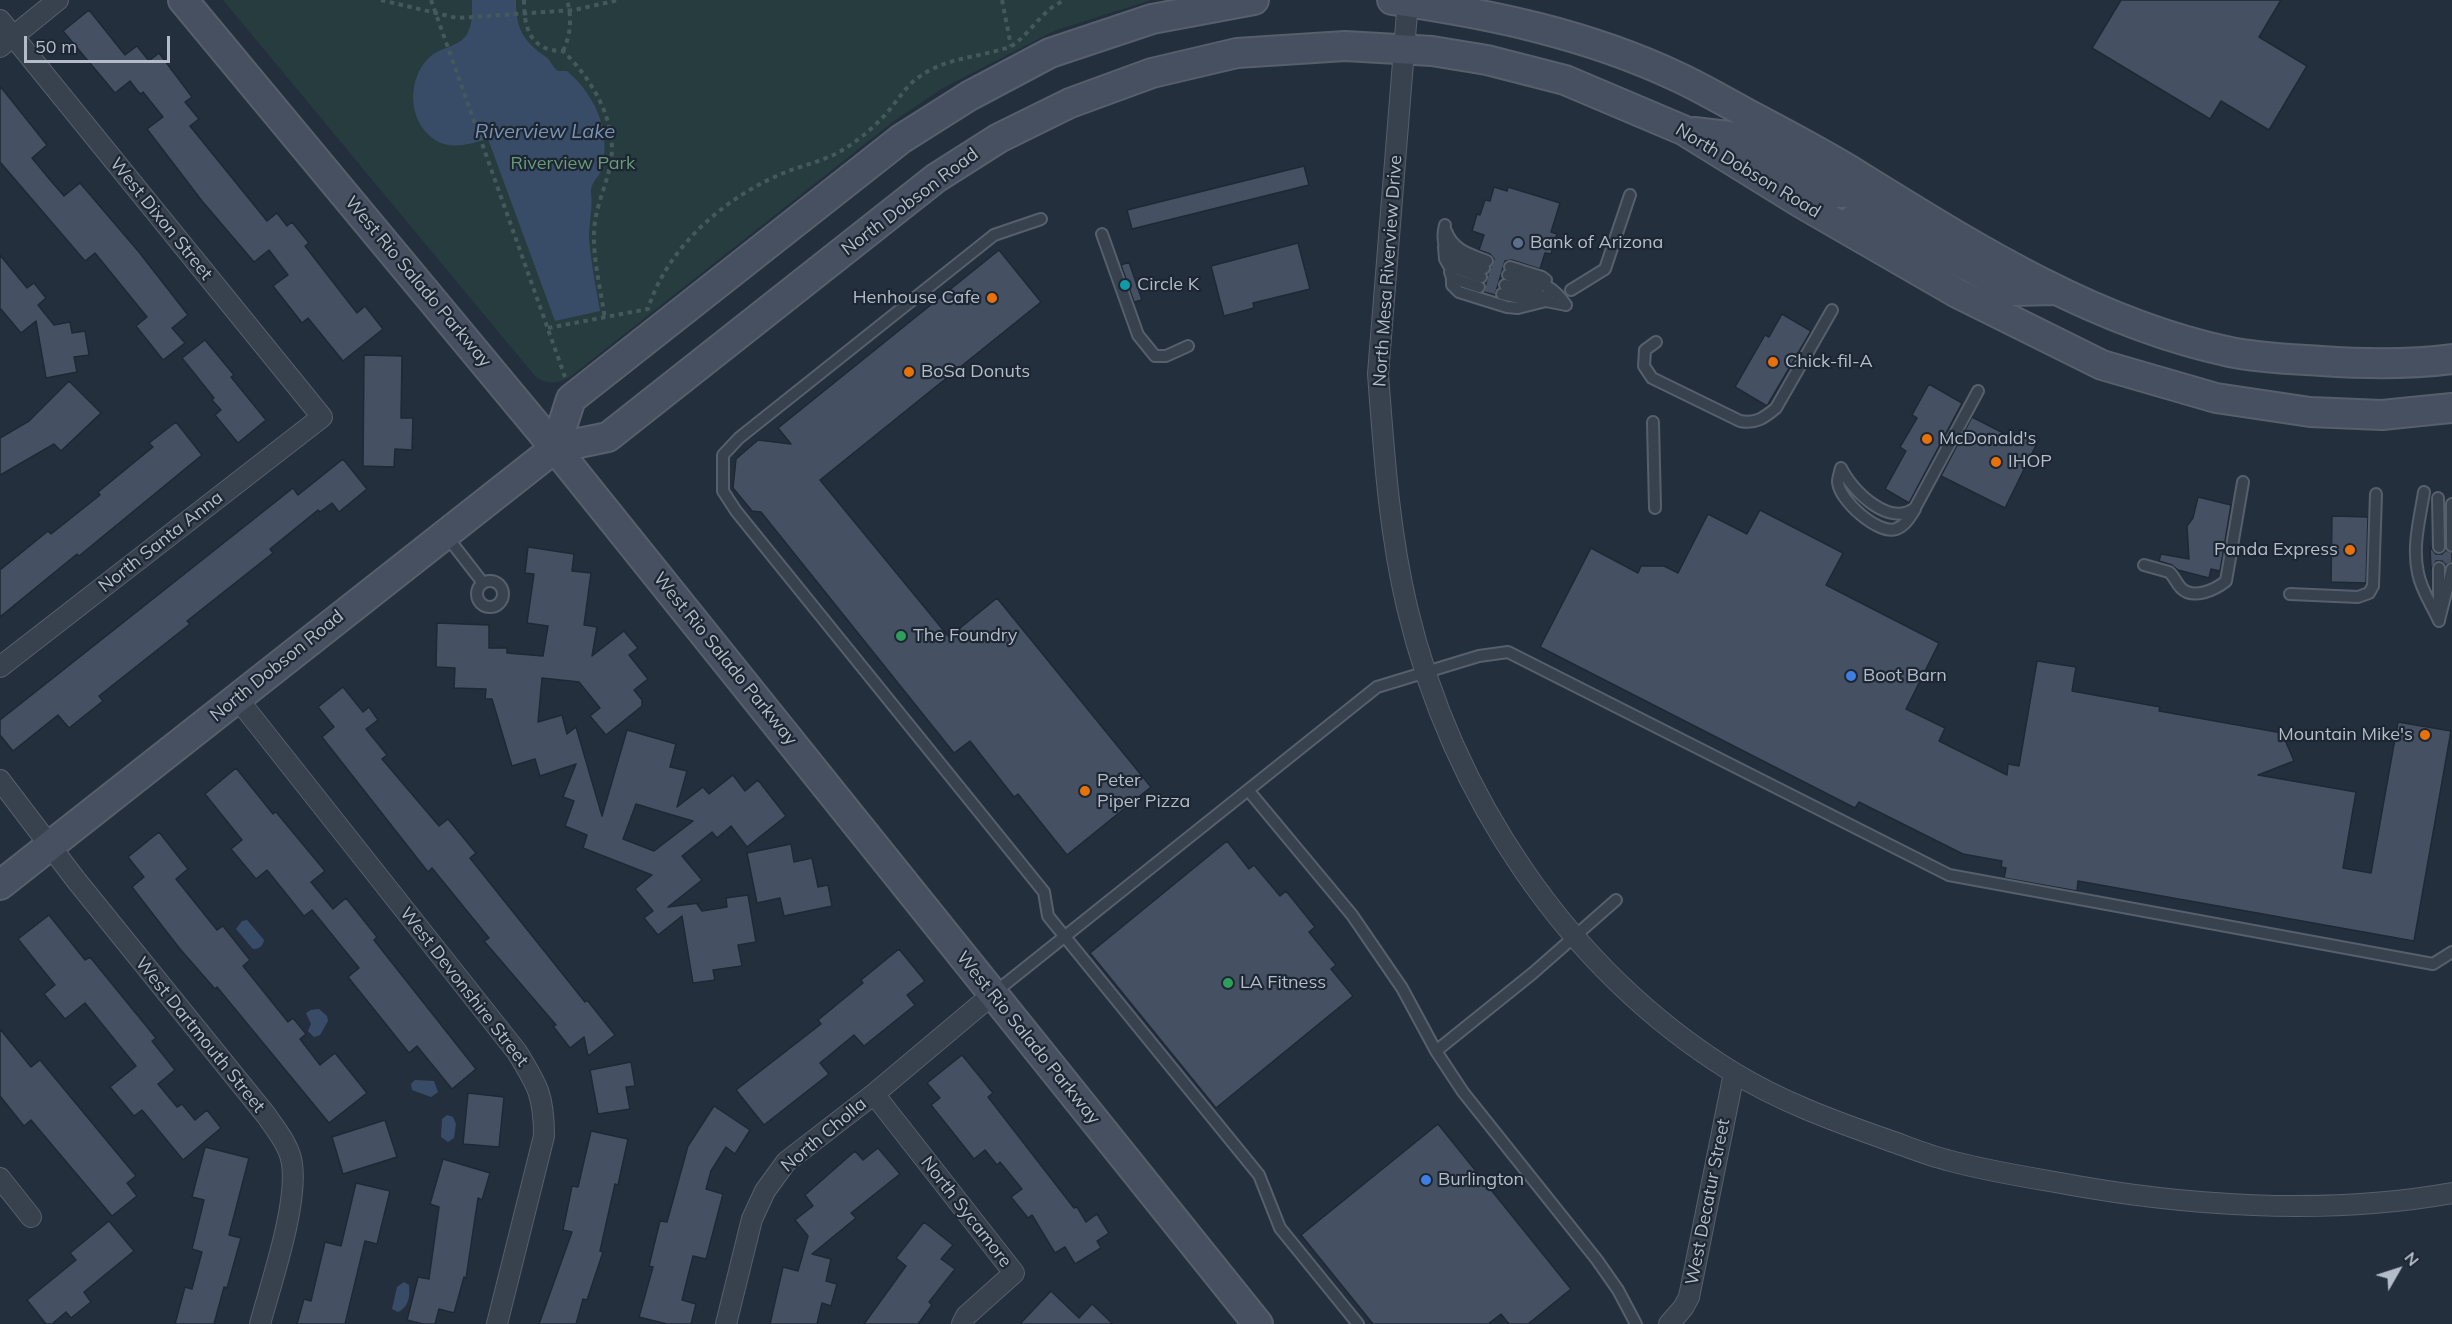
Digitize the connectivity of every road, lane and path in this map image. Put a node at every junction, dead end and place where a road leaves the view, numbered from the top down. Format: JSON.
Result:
{"nodes":[{"id":1,"x":58,"y":0,"type":"edge"},
{"id":2,"x":183,"y":0,"type":"edge"},
{"id":3,"x":381,"y":0,"type":"edge"},
{"id":4,"x":431,"y":0,"type":"edge"},
{"id":5,"x":524,"y":0,"type":"edge"},
{"id":6,"x":567,"y":0,"type":"edge"},
{"id":7,"x":619,"y":0,"type":"edge"},
{"id":8,"x":1002,"y":0,"type":"edge"},
{"id":9,"x":1064,"y":0,"type":"edge"},
{"id":10,"x":1254,"y":0,"type":"edge"},
{"id":11,"x":1403,"y":1,"type":"edge"},
{"id":12,"x":570,"y":10,"type":"junction"},
{"id":13,"x":436,"y":14,"type":"junction"},
{"id":14,"x":524,"y":15,"type":"junction"},
{"id":15,"x":0,"y":20,"type":"edge"},
{"id":16,"x":7,"y":42,"type":"edge"},
{"id":17,"x":1011,"y":46,"type":"junction"},
{"id":18,"x":1404,"y":49,"type":"junction"},
{"id":19,"x":563,"y":51,"type":"junction"},
{"id":20,"x":1012,"y":54,"type":"dead end"},
{"id":21,"x":1683,"y":130,"type":"junction"},
{"id":22,"x":1870,"y":184,"type":"junction"},
{"id":23,"x":1630,"y":195,"type":"dead end"},
{"id":24,"x":1041,"y":219,"type":"dead end"},
{"id":25,"x":1843,"y":226,"type":"junction"},
{"id":26,"x":1102,"y":234,"type":"dead end"},
{"id":27,"x":1444,"y":247,"type":"junction"},
{"id":28,"x":1450,"y":272,"type":"junction"},
{"id":29,"x":1483,"y":273,"type":"junction"},
{"id":30,"x":1571,"y":290,"type":"dead end"},
{"id":31,"x":2054,"y":290,"type":"junction"},
{"id":32,"x":1566,"y":305,"type":"junction"},
{"id":33,"x":1832,"y":310,"type":"dead end"},
{"id":34,"x":605,"y":318,"type":"junction"},
{"id":35,"x":548,"y":328,"type":"junction"},
{"id":36,"x":1656,"y":342,"type":"dead end"},
{"id":37,"x":1188,"y":346,"type":"dead end"},
{"id":38,"x":2452,"y":358,"type":"edge"},
{"id":39,"x":1978,"y":391,"type":"dead end"},
{"id":40,"x":578,"y":394,"type":"junction"},
{"id":41,"x":2452,"y":408,"type":"edge"},
{"id":42,"x":322,"y":417,"type":"joint"},
{"id":43,"x":1653,"y":422,"type":"dead end"},
{"id":44,"x":555,"y":448,"type":"junction"},
{"id":45,"x":2243,"y":482,"type":"dead end"},
{"id":46,"x":2424,"y":492,"type":"dead end"},
{"id":47,"x":2376,"y":494,"type":"dead end"},
{"id":48,"x":2438,"y":498,"type":"dead end"},
{"id":49,"x":2452,"y":504,"type":"edge"},
{"id":50,"x":1916,"y":507,"type":"junction"},
{"id":51,"x":1655,"y":508,"type":"dead end"},
{"id":52,"x":445,"y":534,"type":"junction"},
{"id":53,"x":2452,"y":546,"type":"edge"},
{"id":54,"x":2439,"y":547,"type":"dead end"},
{"id":55,"x":2144,"y":565,"type":"dead end"},
{"id":56,"x":2439,"y":568,"type":"dead end"},
{"id":57,"x":2452,"y":569,"type":"edge"},
{"id":58,"x":483,"y":583,"type":"dead end"},
{"id":59,"x":2290,"y":594,"type":"dead end"},
{"id":60,"x":2452,"y":594,"type":"edge"},
{"id":61,"x":2439,"y":621,"type":"junction"},
{"id":62,"x":0,"y":667,"type":"edge"},
{"id":63,"x":1427,"y":671,"type":"junction"},
{"id":64,"x":237,"y":698,"type":"junction"},
{"id":65,"x":0,"y":780,"type":"edge"},
{"id":66,"x":1248,"y":790,"type":"junction"},
{"id":67,"x":49,"y":846,"type":"junction"},
{"id":68,"x":0,"y":885,"type":"edge"},
{"id":69,"x":1616,"y":900,"type":"dead end"},
{"id":70,"x":1574,"y":936,"type":"junction"},
{"id":71,"x":1065,"y":937,"type":"junction"},
{"id":72,"x":2452,"y":952,"type":"edge"},
{"id":73,"x":993,"y":994,"type":"junction"},
{"id":74,"x":1436,"y":1051,"type":"junction"},
{"id":75,"x":1734,"y":1073,"type":"junction"},
{"id":76,"x":874,"y":1094,"type":"junction"},
{"id":77,"x":0,"y":1178,"type":"edge"},
{"id":78,"x":2452,"y":1193,"type":"edge"},
{"id":79,"x":31,"y":1217,"type":"dead end"},
{"id":80,"x":260,"y":1324,"type":"edge"},
{"id":81,"x":496,"y":1324,"type":"edge"},
{"id":82,"x":726,"y":1324,"type":"edge"},
{"id":83,"x":962,"y":1324,"type":"edge"},
{"id":84,"x":1258,"y":1324,"type":"edge"},
{"id":85,"x":1358,"y":1324,"type":"edge"},
{"id":86,"x":1636,"y":1324,"type":"edge"},
{"id":87,"x":1669,"y":1324,"type":"edge"}],
"edges":[{"from":1,"to":16,"type":"street"},
{"from":2,"to":44,"type":"main road","name":"West Rio Salado Parkway"},
{"from":3,"to":13,"type":"path"},
{"from":4,"to":13,"type":"path"},
{"from":5,"to":14,"type":"path"},
{"from":6,"to":12,"type":"path"},
{"from":7,"to":12,"type":"path"},
{"from":8,"to":17,"type":"path"},
{"from":9,"to":17,"type":"path"},
{"from":10,"to":40,"type":"main road"},
{"from":11,"to":18,"type":"street","name":"North Mesa Riverview Drive"},
{"from":11,"to":22,"type":"main road"},
{"from":12,"to":14,"type":"path"},
{"from":12,"to":19,"type":"path"},
{"from":13,"to":14,"type":"path"},
{"from":13,"to":35,"type":"path"},
{"from":14,"to":19,"type":"path"},
{"from":15,"to":16,"type":"street","name":"West Dixon Street"},
{"from":16,"to":42,"type":"street","name":"West Dixon Street"},
{"from":17,"to":20,"type":"path"},
{"from":17,"to":34,"type":"path"},
{"from":18,"to":21,"type":"main road","name":"North Dobson Road"},
{"from":18,"to":44,"type":"main road","name":"North Dobson Road"},
{"from":18,"to":63,"type":"street","name":"North Mesa Riverview Drive"},
{"from":19,"to":34,"type":"path"},
{"from":21,"to":22,"type":"main road"},
{"from":21,"to":25,"type":"main road","name":"North Dobson Road"},
{"from":22,"to":31,"type":"main road"},
{"from":23,"to":30,"type":"lane"},
{"from":24,"to":71,"type":"lane"},
{"from":25,"to":31,"type":"main road"},
{"from":25,"to":41,"type":"main road","name":"North Dobson Road"},
{"from":26,"to":37,"type":"lane"},
{"from":27,"to":28,"type":"lane"},
{"from":27,"to":29,"type":"lane"},
{"from":27,"to":29,"type":"lane"},
{"from":28,"to":29,"type":"lane"},
{"from":28,"to":32,"type":"lane"},
{"from":31,"to":38,"type":"main road"},
{"from":32,"to":32,"type":"lane"},
{"from":33,"to":36,"type":"lane"},
{"from":34,"to":35,"type":"path"},
{"from":35,"to":40,"type":"path"},
{"from":39,"to":50,"type":"lane"},
{"from":40,"to":44,"type":"main road"},
{"from":42,"to":62,"type":"street","name":"North Santa Anna"},
{"from":43,"to":51,"type":"lane"},
{"from":44,"to":52,"type":"main road","name":"North Dobson Road"},
{"from":44,"to":73,"type":"main road","name":"West Rio Salado Parkway"},
{"from":45,"to":55,"type":"lane"},
{"from":46,"to":61,"type":"lane"},
{"from":47,"to":59,"type":"lane"},
{"from":48,"to":54,"type":"lane"},
{"from":49,"to":53,"type":"lane"},
{"from":50,"to":50,"type":"lane"},
{"from":52,"to":58,"type":"lane"},
{"from":52,"to":64,"type":"main road","name":"North Dobson Road"},
{"from":56,"to":61,"type":"lane"},
{"from":57,"to":61,"type":"lane"},
{"from":60,"to":61,"type":"lane"},
{"from":63,"to":66,"type":"lane"},
{"from":63,"to":70,"type":"street","name":"North Mesa Riverview Drive"},
{"from":63,"to":72,"type":"lane"},
{"from":64,"to":67,"type":"main road","name":"North Dobson Road"},
{"from":64,"to":81,"type":"street","name":"West Devonshire Street"},
{"from":65,"to":67,"type":"street","name":"West Dartmouth Street"},
{"from":66,"to":71,"type":"lane"},
{"from":66,"to":74,"type":"lane"},
{"from":67,"to":68,"type":"main road","name":"North Dobson Road"},
{"from":67,"to":80,"type":"street","name":"West Dartmouth Street"},
{"from":69,"to":70,"type":"lane"},
{"from":70,"to":74,"type":"lane"},
{"from":70,"to":75,"type":"street","name":"North Mesa Riverview Drive"},
{"from":71,"to":73,"type":"lane"},
{"from":71,"to":85,"type":"lane"},
{"from":73,"to":76,"type":"street","name":"North Cholla"},
{"from":73,"to":84,"type":"main road","name":"West Rio Salado Parkway"},
{"from":74,"to":86,"type":"lane"},
{"from":75,"to":78,"type":"street","name":"North Mesa Riverview Drive"},
{"from":75,"to":87,"type":"street","name":"West Decatur Street"},
{"from":76,"to":82,"type":"street","name":"North Cholla"},
{"from":76,"to":83,"type":"street","name":"North Sycamore"},
{"from":77,"to":79,"type":"street"}]}
